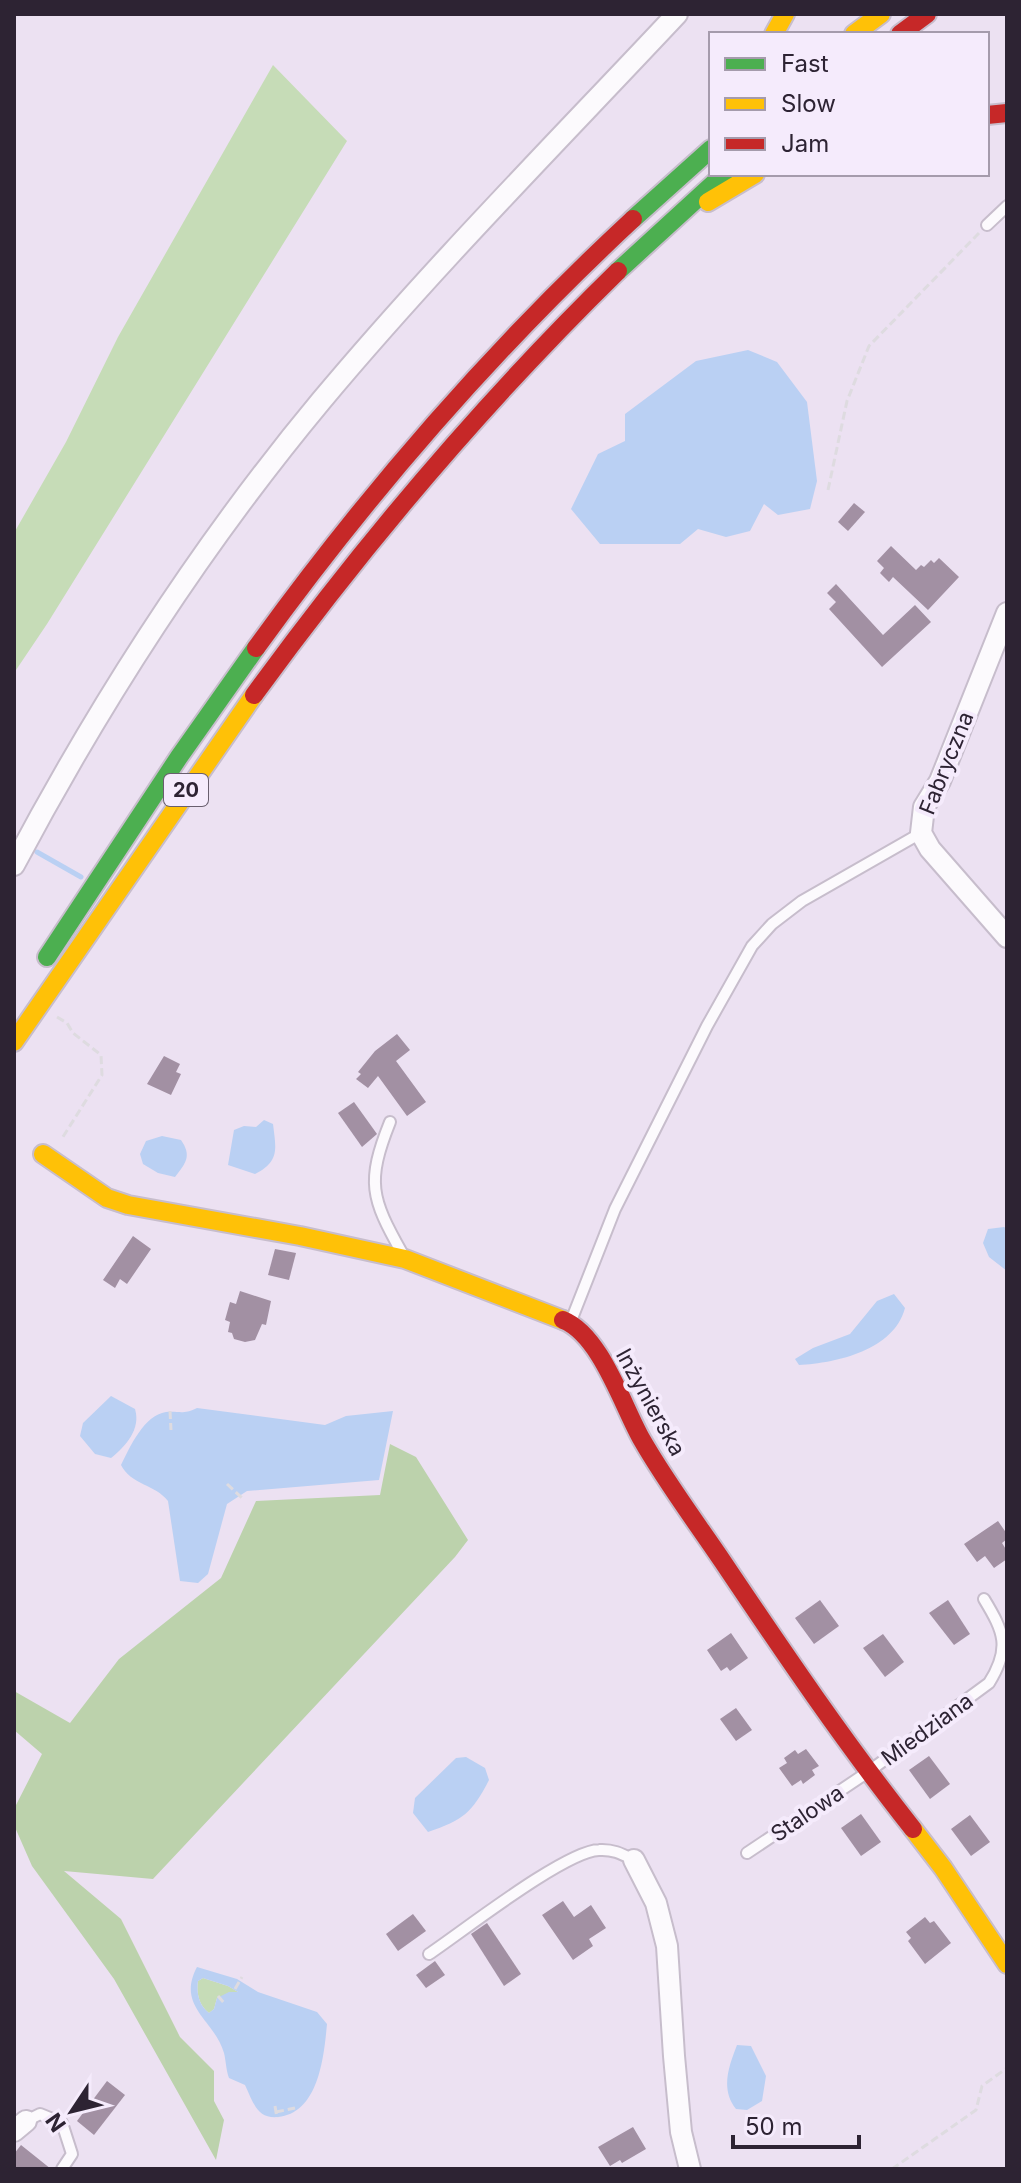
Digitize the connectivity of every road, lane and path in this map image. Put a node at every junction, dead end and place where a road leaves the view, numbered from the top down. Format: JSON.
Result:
{"nodes":[{"id":1,"x":677,"y":14,"type":"edge"},
{"id":2,"x":785,"y":14,"type":"edge"},
{"id":3,"x":881,"y":14,"type":"edge"},
{"id":4,"x":927,"y":14,"type":"edge"},
{"id":5,"x":775,"y":32,"type":"edge"},
{"id":6,"x":857,"y":32,"type":"edge"},
{"id":7,"x":903,"y":32,"type":"edge"},
{"id":8,"x":709,"y":129,"type":"edge"},
{"id":9,"x":709,"y":151,"type":"edge"},
{"id":10,"x":722,"y":176,"type":"edge"},
{"id":11,"x":752,"y":176,"type":"edge"},
{"id":12,"x":1007,"y":206,"type":"edge"},
{"id":13,"x":628,"y":225,"type":"junction"},
{"id":14,"x":987,"y":225,"type":"joint"},
{"id":15,"x":652,"y":239,"type":"junction"},
{"id":16,"x":828,"y":490,"type":"dead end"},
{"id":17,"x":1007,"y":613,"type":"edge"},
{"id":18,"x":921,"y":833,"type":"junction"},
{"id":19,"x":14,"y":865,"type":"edge"},
{"id":20,"x":1007,"y":937,"type":"edge"},
{"id":21,"x":38,"y":971,"type":"dead end"},
{"id":22,"x":54,"y":1014,"type":"dead end"},
{"id":23,"x":14,"y":1042,"type":"edge"},
{"id":24,"x":390,"y":1122,"type":"dead end"},
{"id":25,"x":47,"y":1157,"type":"joint"},
{"id":26,"x":405,"y":1259,"type":"junction"},
{"id":27,"x":570,"y":1323,"type":"junction"},
{"id":28,"x":170,"y":1411,"type":"dead end"},
{"id":29,"x":171,"y":1430,"type":"dead end"},
{"id":30,"x":227,"y":1484,"type":"dead end"},
{"id":31,"x":242,"y":1498,"type":"dead end"},
{"id":32,"x":984,"y":1599,"type":"dead end"},
{"id":33,"x":868,"y":1772,"type":"junction"},
{"id":34,"x":747,"y":1853,"type":"dead end"},
{"id":35,"x":634,"y":1860,"type":"joint"},
{"id":36,"x":429,"y":1954,"type":"dead end"},
{"id":37,"x":1007,"y":1964,"type":"edge"},
{"id":38,"x":242,"y":1977,"type":"dead end"},
{"id":39,"x":235,"y":1989,"type":"dead end"},
{"id":40,"x":218,"y":1996,"type":"dead end"},
{"id":41,"x":224,"y":2003,"type":"dead end"},
{"id":42,"x":1007,"y":2068,"type":"edge"},
{"id":43,"x":295,"y":2108,"type":"dead end"},
{"id":44,"x":277,"y":2118,"type":"dead end"},
{"id":45,"x":20,"y":2126,"type":"edge"},
{"id":46,"x":62,"y":2169,"type":"edge"},
{"id":47,"x":690,"y":2169,"type":"edge"},
{"id":48,"x":892,"y":2169,"type":"edge"}],
"edges":[{"from":1,"to":19,"type":"street"},
{"from":2,"to":5,"type":"main road"},
{"from":3,"to":6,"type":"main road"},
{"from":4,"to":7,"type":"main road"},
{"from":8,"to":13,"type":"main road"},
{"from":9,"to":13,"type":"main road","number":"20"},
{"from":10,"to":15,"type":"main road","number":"20"},
{"from":11,"to":15,"type":"main road"},
{"from":12,"to":14,"type":"lane"},
{"from":13,"to":21,"type":"main road","number":"20"},
{"from":14,"to":16,"type":"path"},
{"from":15,"to":23,"type":"main road","number":"20"},
{"from":17,"to":18,"type":"street","name":"Fabryczna"},
{"from":18,"to":20,"type":"street","name":"Fabryczna"},
{"from":18,"to":27,"type":"lane"},
{"from":22,"to":25,"type":"path"},
{"from":24,"to":26,"type":"lane"},
{"from":25,"to":26,"type":"main road","name":"Inżynierska"},
{"from":26,"to":27,"type":"main road","name":"Inżynierska"},
{"from":27,"to":33,"type":"main road","name":"Inżynierska"},
{"from":28,"to":29,"type":"path"},
{"from":30,"to":31,"type":"path"},
{"from":32,"to":33,"type":"lane","name":"Miedziana"},
{"from":33,"to":34,"type":"lane","name":"Stalowa"},
{"from":33,"to":37,"type":"main road","name":"Inżynierska"},
{"from":35,"to":36,"type":"lane"},
{"from":35,"to":47,"type":"street"},
{"from":38,"to":39,"type":"path"},
{"from":40,"to":41,"type":"path"},
{"from":42,"to":48,"type":"path"},
{"from":43,"to":44,"type":"path"},
{"from":45,"to":46,"type":"lane"}]}
